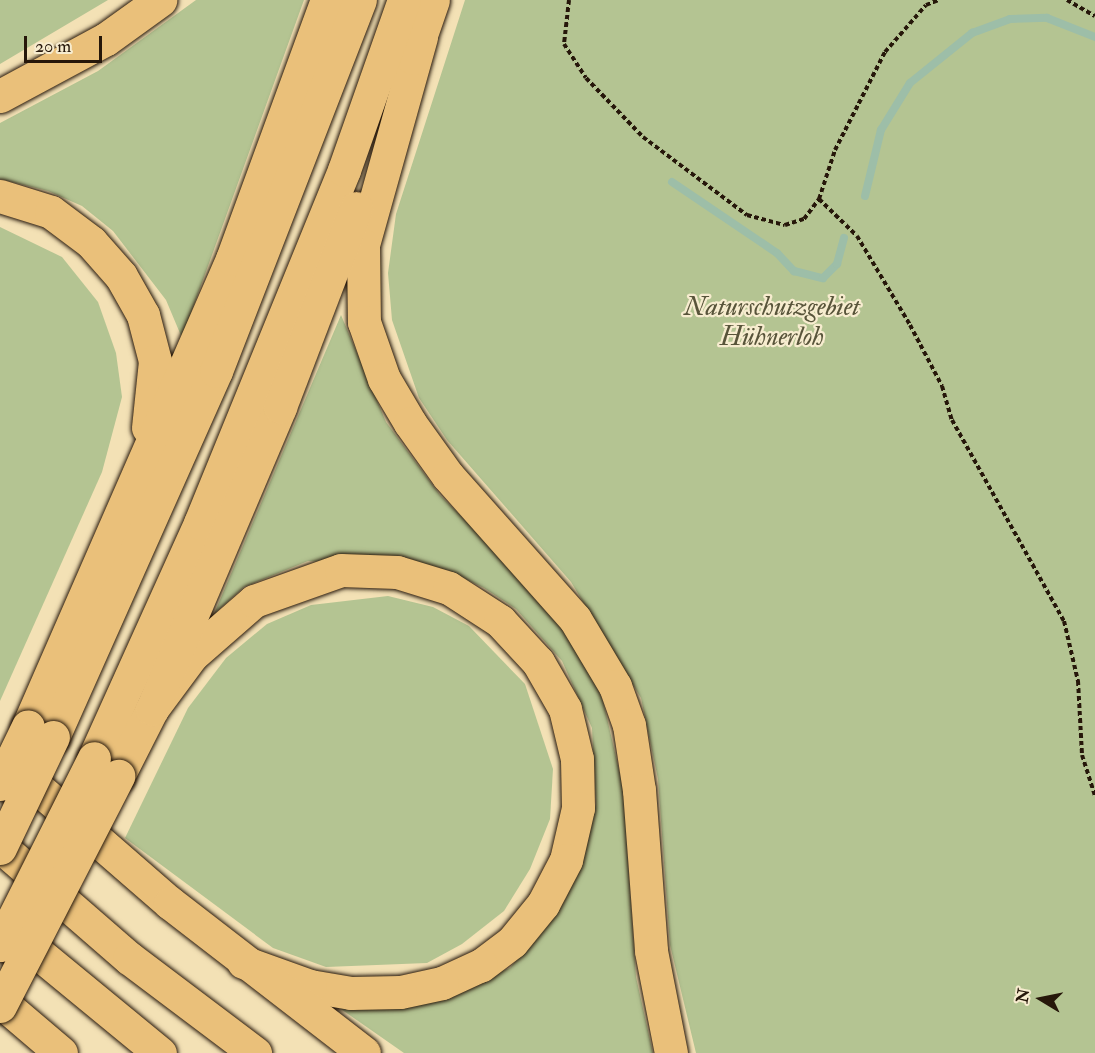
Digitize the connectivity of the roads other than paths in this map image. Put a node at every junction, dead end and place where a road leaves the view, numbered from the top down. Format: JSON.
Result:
{"nodes":[{"id":1,"x":160,"y":0,"type":"edge"},
{"id":2,"x":327,"y":0,"type":"edge"},
{"id":3,"x":360,"y":0,"type":"edge"},
{"id":4,"x":404,"y":0,"type":"edge"},
{"id":5,"x":433,"y":0,"type":"edge"},
{"id":6,"x":421,"y":37,"type":"junction"},
{"id":7,"x":0,"y":96,"type":"edge"},
{"id":8,"x":0,"y":196,"type":"edge"},
{"id":9,"x":70,"y":628,"type":"junction"},
{"id":10,"x":152,"y":709,"type":"junction"},
{"id":11,"x":40,"y":732,"type":"junction"},
{"id":12,"x":0,"y":755,"type":"edge"},
{"id":13,"x":106,"y":767,"type":"junction"},
{"id":14,"x":0,"y":783,"type":"edge"},
{"id":15,"x":0,"y":847,"type":"edge"},
{"id":16,"x":0,"y":921,"type":"edge"},
{"id":17,"x":0,"y":945,"type":"edge"},
{"id":18,"x":243,"y":962,"type":"junction"},
{"id":19,"x":0,"y":1001,"type":"edge"},
{"id":20,"x":0,"y":1006,"type":"edge"},
{"id":21,"x":61,"y":1053,"type":"edge"},
{"id":22,"x":160,"y":1053,"type":"edge"},
{"id":23,"x":255,"y":1053,"type":"edge"},
{"id":24,"x":364,"y":1053,"type":"edge"},
{"id":25,"x":671,"y":1053,"type":"edge"}],
"edges":[{"from":1,"to":7,"type":"highway"},
{"from":2,"to":9,"type":"highway"},
{"from":3,"to":11,"type":"highway"},
{"from":4,"to":13,"type":"highway"},
{"from":5,"to":6,"type":"highway"},
{"from":6,"to":10,"type":"highway"},
{"from":6,"to":25,"type":"highway"},
{"from":8,"to":9,"type":"highway"},
{"from":9,"to":11,"type":"highway"},
{"from":10,"to":13,"type":"highway"},
{"from":10,"to":18,"type":"highway"},
{"from":11,"to":14,"type":"highway","bridge":true},
{"from":11,"to":15,"type":"highway","bridge":true},
{"from":12,"to":18,"type":"highway"},
{"from":13,"to":17,"type":"highway","bridge":true},
{"from":13,"to":20,"type":"highway","bridge":true},
{"from":15,"to":23,"type":"highway"},
{"from":16,"to":22,"type":"highway"},
{"from":18,"to":24,"type":"highway"},
{"from":19,"to":21,"type":"highway"}]}
